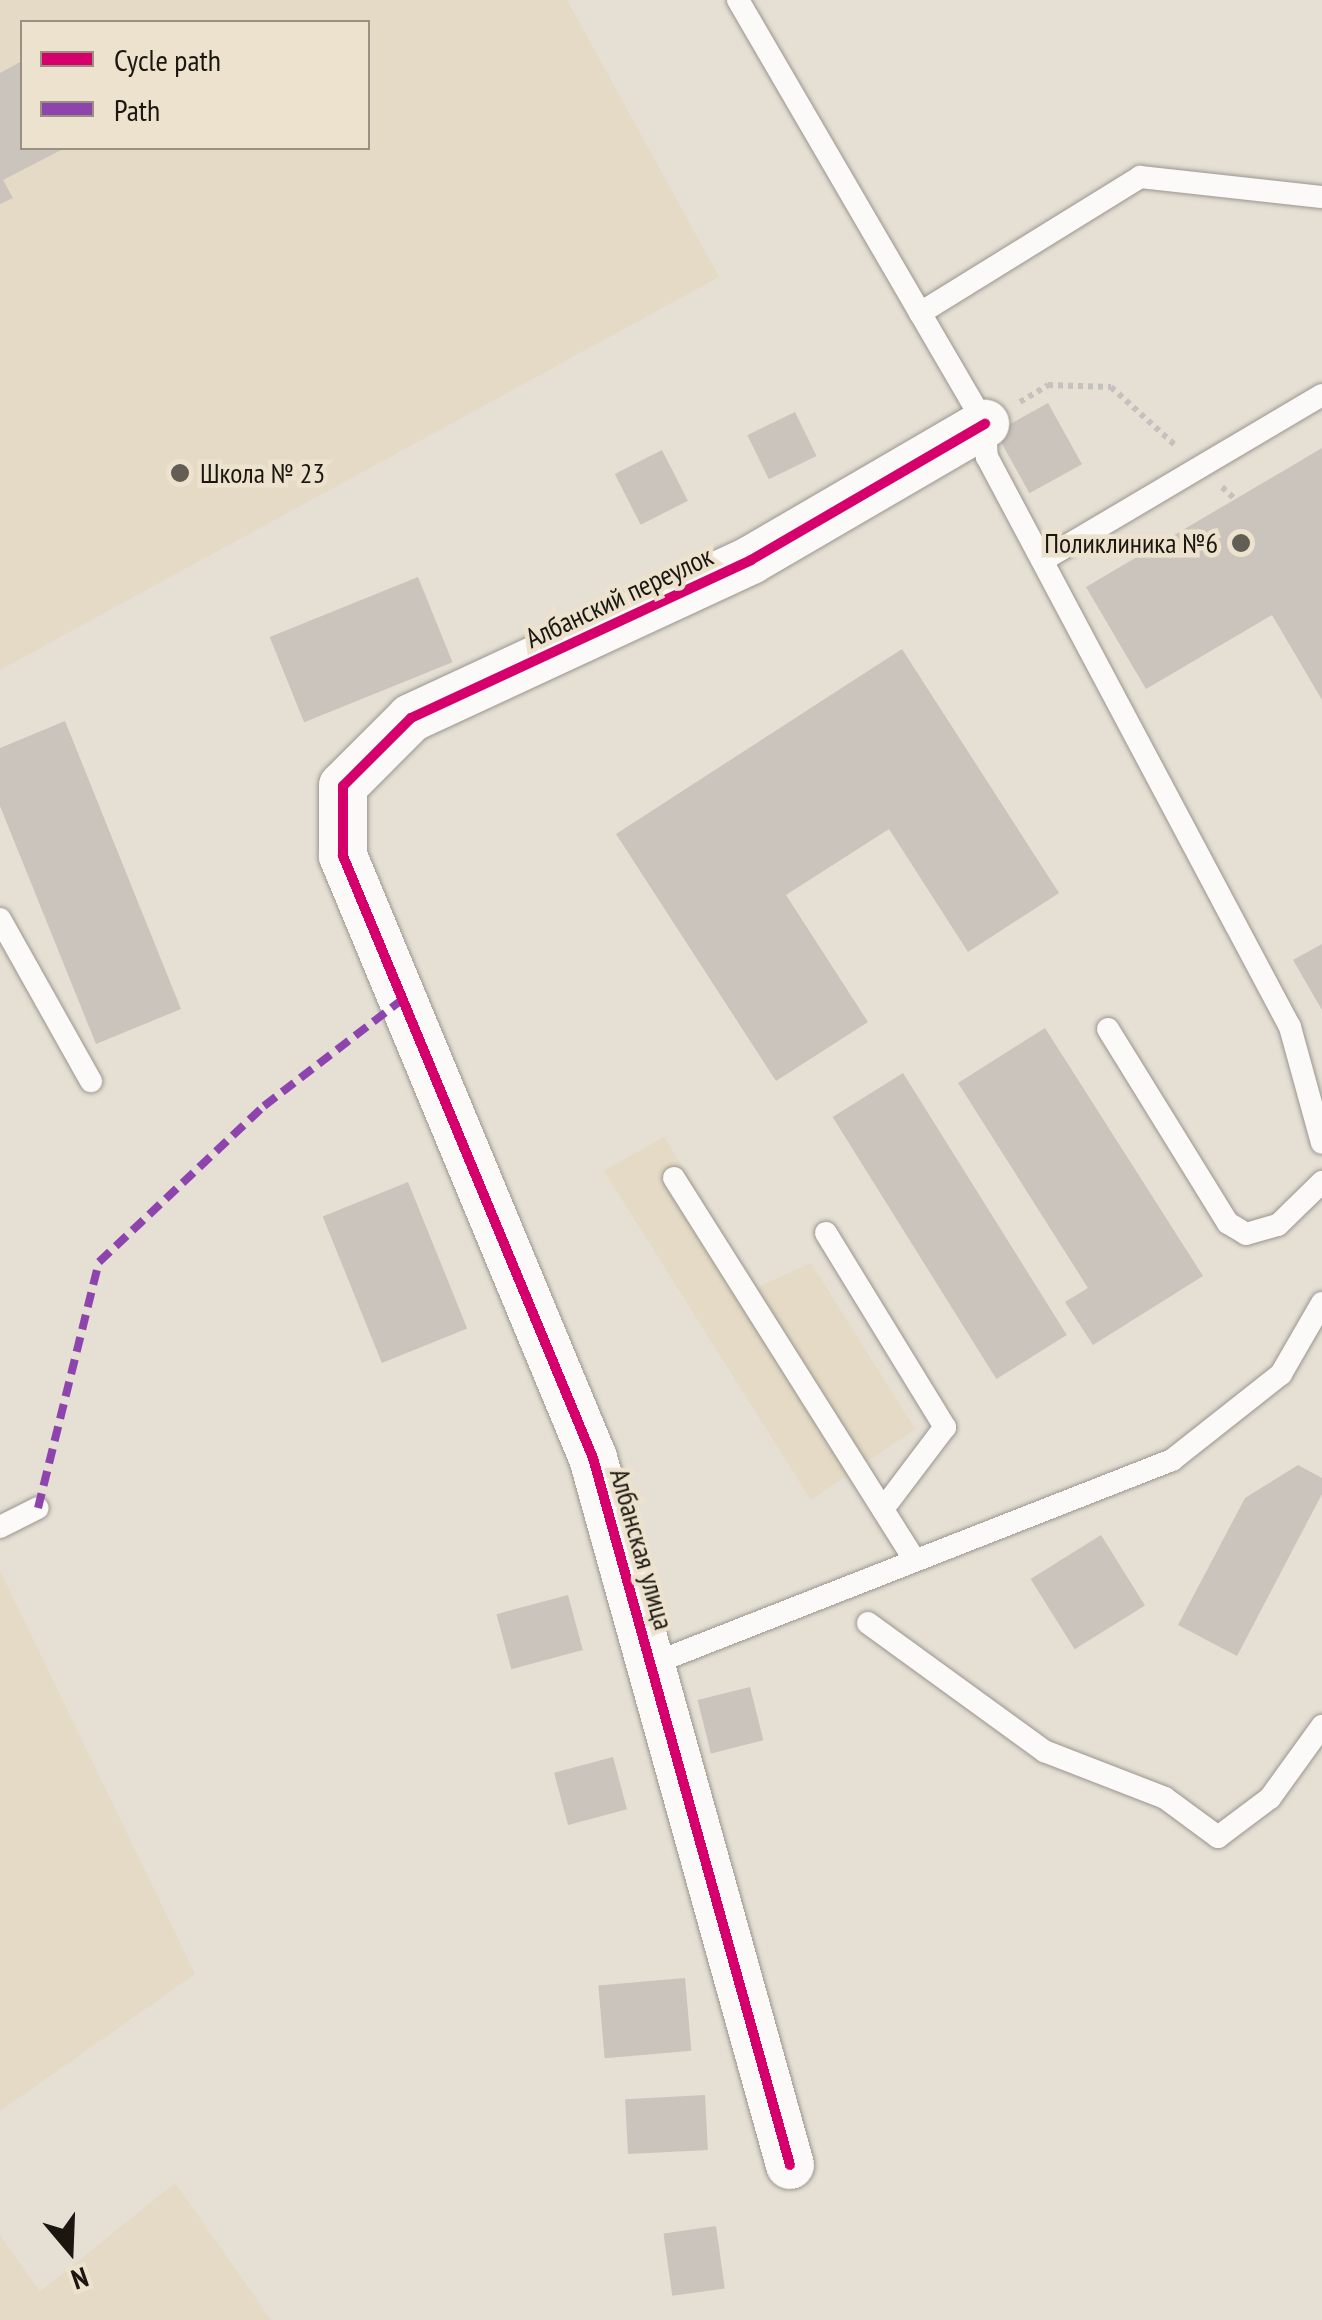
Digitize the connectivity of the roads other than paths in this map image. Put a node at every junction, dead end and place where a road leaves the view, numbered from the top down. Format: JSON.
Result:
{"nodes":[{"id":1,"x":738,"y":0,"type":"edge"},
{"id":2,"x":1322,"y":197,"type":"edge"},
{"id":3,"x":920,"y":313,"type":"junction"},
{"id":4,"x":1322,"y":395,"type":"edge"},
{"id":5,"x":985,"y":424,"type":"junction"},
{"id":6,"x":1043,"y":560,"type":"junction"},
{"id":7,"x":343,"y":856,"type":"joint"},
{"id":8,"x":0,"y":919,"type":"edge"},
{"id":9,"x":1108,"y":1029,"type":"dead end"},
{"id":10,"x":91,"y":1080,"type":"dead end"},
{"id":11,"x":1322,"y":1140,"type":"edge"},
{"id":12,"x":674,"y":1178,"type":"dead end"},
{"id":13,"x":1322,"y":1182,"type":"edge"},
{"id":14,"x":826,"y":1234,"type":"dead end"},
{"id":15,"x":1322,"y":1303,"type":"edge"},
{"id":16,"x":38,"y":1508,"type":"dead end"},
{"id":17,"x":883,"y":1510,"type":"junction"},
{"id":18,"x":0,"y":1527,"type":"edge"},
{"id":19,"x":915,"y":1560,"type":"junction"},
{"id":20,"x":868,"y":1622,"type":"dead end"},
{"id":21,"x":652,"y":1664,"type":"junction"},
{"id":22,"x":1322,"y":1726,"type":"edge"},
{"id":23,"x":790,"y":2166,"type":"dead end"}],
"edges":[{"from":1,"to":3,"type":"lane"},
{"from":2,"to":3,"type":"lane"},
{"from":3,"to":5,"type":"lane"},
{"from":4,"to":6,"type":"lane"},
{"from":5,"to":6,"type":"lane"},
{"from":5,"to":7,"type":"street","name":"Албанский переулок"},
{"from":6,"to":11,"type":"lane"},
{"from":7,"to":21,"type":"street","name":"Албанская улица"},
{"from":8,"to":10,"type":"lane"},
{"from":9,"to":13,"type":"lane"},
{"from":12,"to":17,"type":"lane"},
{"from":14,"to":17,"type":"lane"},
{"from":15,"to":19,"type":"lane"},
{"from":16,"to":18,"type":"lane"},
{"from":17,"to":19,"type":"lane"},
{"from":19,"to":21,"type":"lane"},
{"from":20,"to":22,"type":"lane"},
{"from":21,"to":23,"type":"street","name":"Албанская улица"}]}
